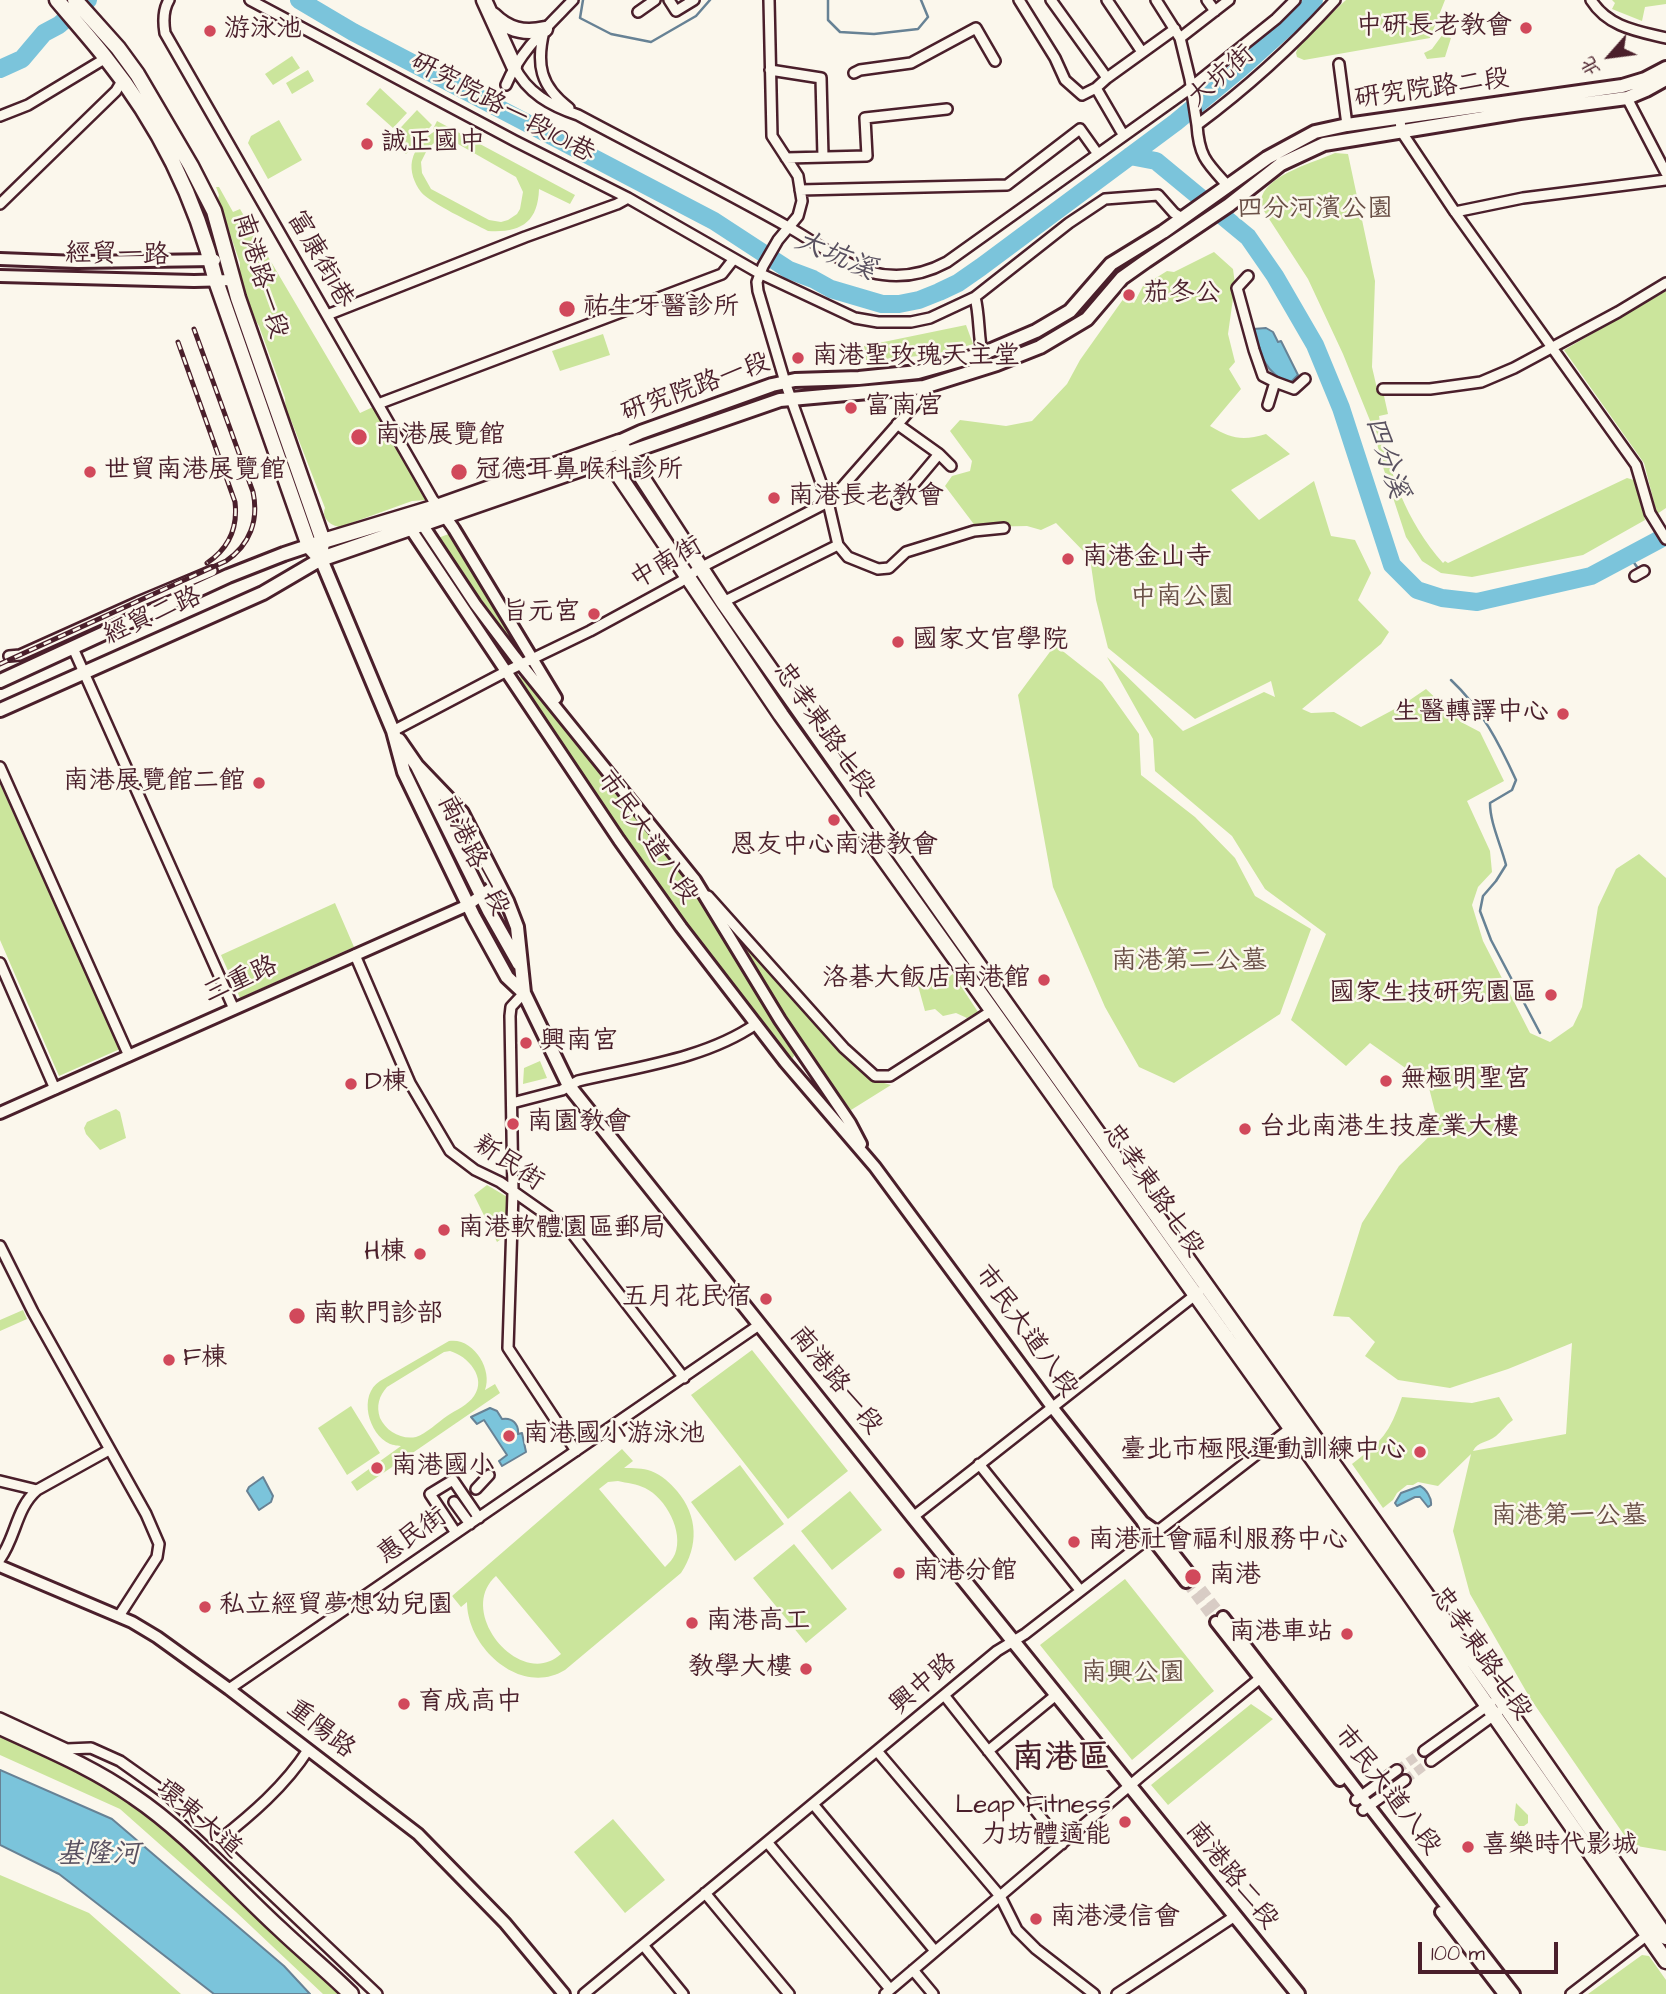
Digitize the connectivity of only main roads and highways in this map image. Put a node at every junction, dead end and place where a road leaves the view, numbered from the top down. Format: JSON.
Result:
{"nodes":[{"id":1,"x":75,"y":0,"type":"edge"},
{"id":2,"x":57,"y":1,"type":"edge"},
{"id":3,"x":485,"y":2,"type":"edge"},
{"id":4,"x":545,"y":29,"type":"road end"},
{"id":5,"x":514,"y":66,"type":"road end"},
{"id":6,"x":1666,"y":68,"type":"edge"},
{"id":7,"x":1666,"y":79,"type":"edge"},
{"id":8,"x":1400,"y":124,"type":"junction"},
{"id":9,"x":1187,"y":215,"type":"joint"},
{"id":10,"x":1203,"y":223,"type":"joint"},
{"id":11,"x":622,"y":448,"type":"junction"},
{"id":12,"x":604,"y":454,"type":"junction"},
{"id":13,"x":413,"y":521,"type":"junction"},
{"id":14,"x":316,"y":544,"type":"junction"},
{"id":15,"x":321,"y":559,"type":"junction"},
{"id":16,"x":0,"y":681,"type":"edge"},
{"id":17,"x":0,"y":710,"type":"edge"},
{"id":18,"x":393,"y":731,"type":"junction"},
{"id":19,"x":418,"y":766,"type":"junction"},
{"id":20,"x":522,"y":970,"type":"junction"},
{"id":21,"x":524,"y":993,"type":"junction"},
{"id":22,"x":1201,"y":1290,"type":"junction"},
{"id":23,"x":0,"y":1728,"type":"edge"},
{"id":24,"x":1129,"y":1786,"type":"joint"},
{"id":25,"x":1657,"y":1932,"type":"edge"},
{"id":26,"x":1666,"y":1961,"type":"edge"},
{"id":27,"x":350,"y":1994,"type":"edge"},
{"id":28,"x":1298,"y":1994,"type":"edge"}],
"edges":[{"from":1,"to":14,"type":"main road","name":"南港路一段"},
{"from":2,"to":14,"type":"main road","name":"南港路一段"},
{"from":3,"to":4,"type":"main road"},
{"from":3,"to":5,"type":"main road"},
{"from":6,"to":8,"type":"main road","name":"研究院路二段"},
{"from":7,"to":8,"type":"main road","name":"研究院路二段"},
{"from":8,"to":9,"type":"main road","name":"研究院路二段"},
{"from":8,"to":10,"type":"main road","name":"研究院路二段"},
{"from":9,"to":11,"type":"main road","name":"研究院路一段"},
{"from":10,"to":11,"type":"main road","name":"研究院路一段"},
{"from":11,"to":12,"type":"main road","name":"研究院路一段"},
{"from":11,"to":22,"type":"main road","name":"忠孝東路七段"},
{"from":12,"to":13,"type":"main road","name":"研究院路一段"},
{"from":12,"to":22,"type":"main road","name":"忠孝東路七段"},
{"from":13,"to":14,"type":"main road","name":"研究院路一段"},
{"from":13,"to":15,"type":"main road","name":"研究院路一段"},
{"from":14,"to":15,"type":"main road","name":"南港路一段"},
{"from":14,"to":16,"type":"main road","name":"經貿二路"},
{"from":15,"to":17,"type":"main road","name":"經貿二路"},
{"from":15,"to":18,"type":"main road","name":"南港路一段"},
{"from":18,"to":19,"type":"main road","name":"南港路一段"},
{"from":18,"to":21,"type":"main road","name":"南港路一段"},
{"from":19,"to":20,"type":"main road","name":"南港路一段"},
{"from":19,"to":20,"type":"main road"},
{"from":20,"to":21,"type":"main road","name":"南港路一段"},
{"from":21,"to":24,"type":"main road","name":"南港路一段"},
{"from":22,"to":25,"type":"main road","name":"忠孝東路七段"},
{"from":23,"to":27,"type":"main road","name":"環東大道"},
{"from":24,"to":28,"type":"main road","name":"南港路二段"},
{"from":25,"to":26,"type":"main road","name":"忠孝東路七段"}]}
